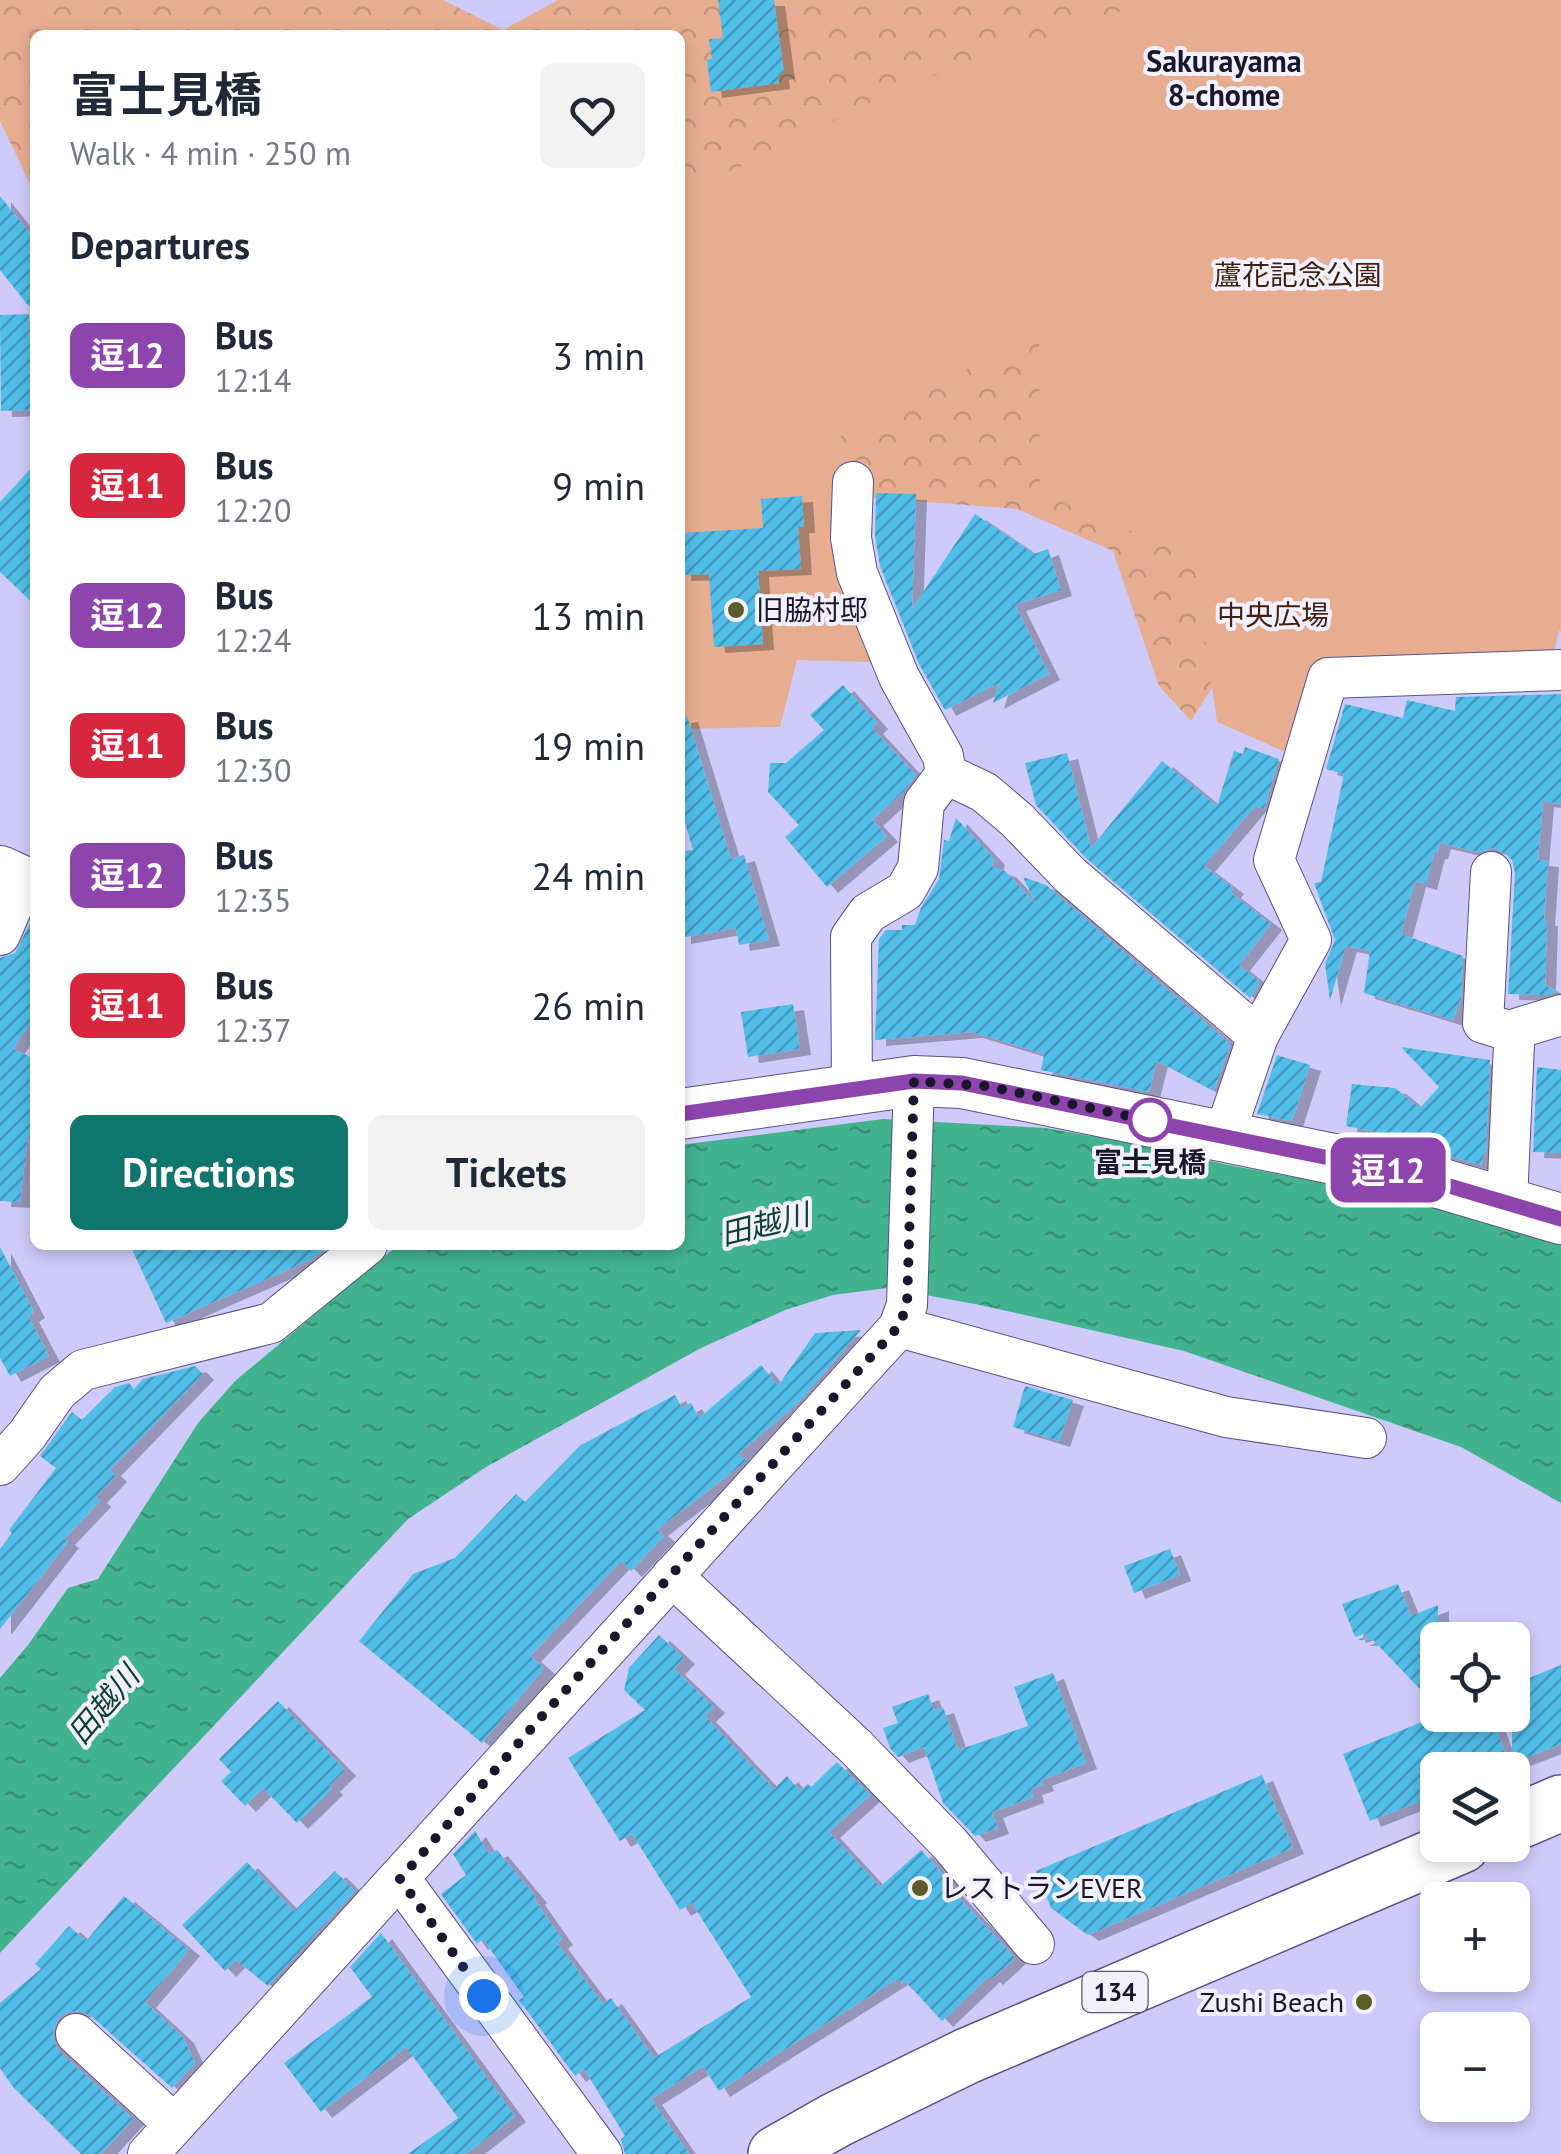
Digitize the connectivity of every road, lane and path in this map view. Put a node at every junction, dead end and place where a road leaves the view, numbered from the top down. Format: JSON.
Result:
{"nodes":[{"id":1,"x":854,"y":482,"type":"dead end"},
{"id":2,"x":1561,"y":670,"type":"edge"},
{"id":3,"x":946,"y":774,"type":"junction"},
{"id":4,"x":1492,"y":872,"type":"dead end"},
{"id":5,"x":19,"y":880,"type":"edge"},
{"id":6,"x":0,"y":935,"type":"edge"},
{"id":7,"x":1561,"y":1015,"type":"edge"},
{"id":8,"x":1509,"y":1031,"type":"junction"},
{"id":9,"x":1258,"y":1036,"type":"junction"},
{"id":10,"x":852,"y":1090,"type":"junction"},
{"id":11,"x":914,"y":1096,"type":"junction"},
{"id":12,"x":685,"y":1113,"type":"edge"},
{"id":13,"x":1224,"y":1136,"type":"junction"},
{"id":14,"x":1506,"y":1201,"type":"junction"},
{"id":15,"x":1561,"y":1219,"type":"edge"},
{"id":16,"x":361,"y":1250,"type":"edge"},
{"id":17,"x":903,"y":1316,"type":"junction"},
{"id":18,"x":1366,"y":1438,"type":"dead end"},
{"id":19,"x":0,"y":1465,"type":"edge"},
{"id":20,"x":672,"y":1576,"type":"junction"},
{"id":21,"x":1561,"y":1804,"type":"edge"},
{"id":22,"x":1530,"y":1817,"type":"edge"},
{"id":23,"x":1422,"y":1862,"type":"edge"},
{"id":24,"x":400,"y":1879,"type":"junction"},
{"id":25,"x":1034,"y":1944,"type":"dead end"},
{"id":26,"x":76,"y":2034,"type":"dead end"},
{"id":27,"x":174,"y":2124,"type":"junction"},
{"id":28,"x":148,"y":2154,"type":"edge"},
{"id":29,"x":602,"y":2154,"type":"edge"},
{"id":30,"x":776,"y":2154,"type":"edge"}],
"edges":[{"from":1,"to":3,"type":"street"},
{"from":2,"to":9,"type":"street"},
{"from":3,"to":9,"type":"street"},
{"from":3,"to":10,"type":"street"},
{"from":4,"to":8,"type":"street"},
{"from":5,"to":6,"type":"street"},
{"from":7,"to":8,"type":"street"},
{"from":8,"to":14,"type":"street"},
{"from":9,"to":13,"type":"street"},
{"from":10,"to":11,"type":"main road"},
{"from":10,"to":12,"type":"main road"},
{"from":11,"to":13,"type":"main road"},
{"from":11,"to":17,"type":"street"},
{"from":13,"to":14,"type":"main road"},
{"from":14,"to":15,"type":"main road"},
{"from":16,"to":19,"type":"street"},
{"from":17,"to":18,"type":"street"},
{"from":17,"to":20,"type":"street"},
{"from":20,"to":24,"type":"street"},
{"from":20,"to":25,"type":"street"},
{"from":21,"to":22,"type":"highway"},
{"from":23,"to":30,"type":"highway","number":"134"},
{"from":24,"to":27,"type":"street"},
{"from":24,"to":29,"type":"street"},
{"from":26,"to":27,"type":"street"},
{"from":27,"to":28,"type":"street"}]}
